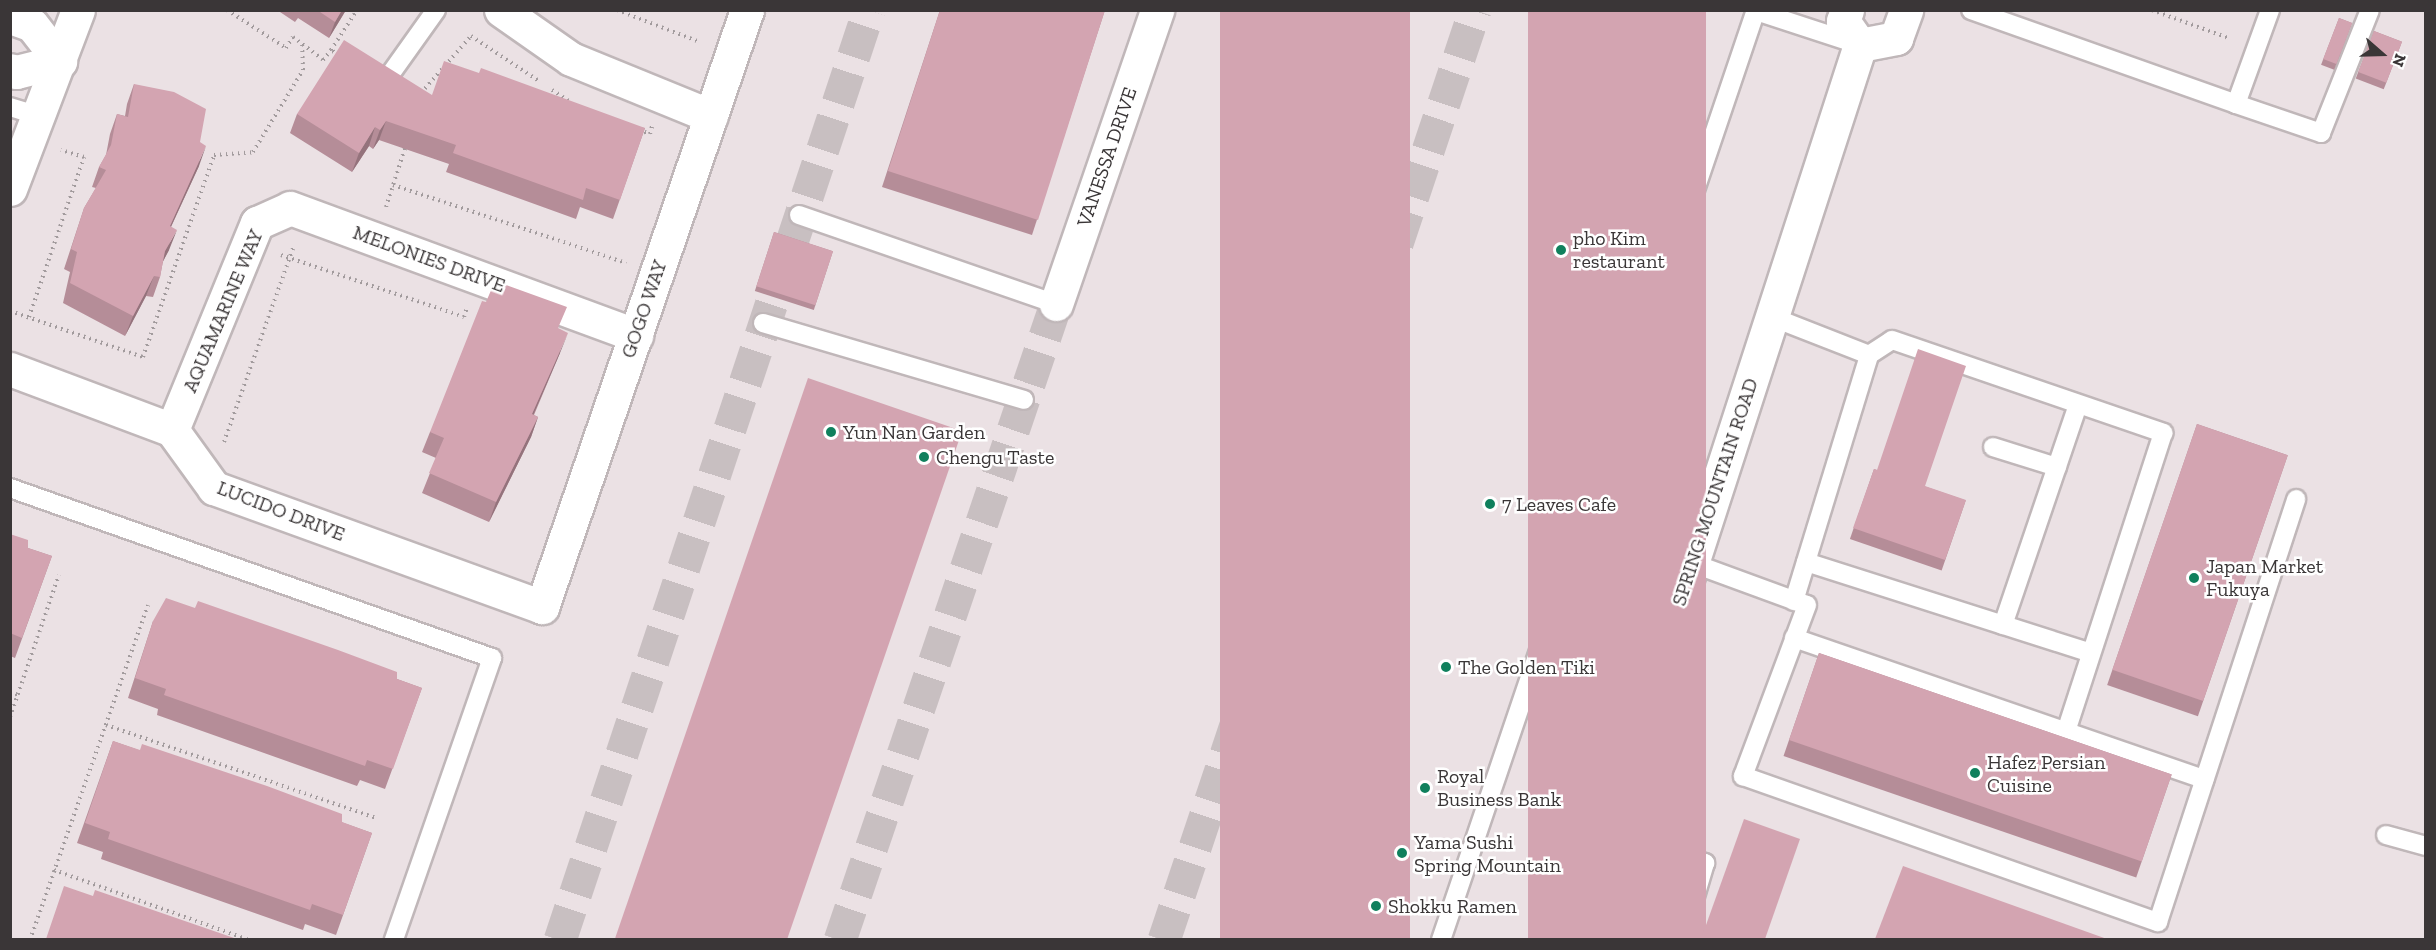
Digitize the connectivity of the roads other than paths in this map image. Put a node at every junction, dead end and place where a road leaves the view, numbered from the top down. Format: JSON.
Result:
{"nodes":[{"id":1,"x":78,"y":10,"type":"edge"},
{"id":2,"x":436,"y":10,"type":"edge"},
{"id":3,"x":501,"y":10,"type":"edge"},
{"id":4,"x":747,"y":10,"type":"edge"},
{"id":5,"x":1157,"y":10,"type":"edge"},
{"id":6,"x":1847,"y":10,"type":"edge"},
{"id":7,"x":1906,"y":10,"type":"edge"},
{"id":8,"x":1971,"y":10,"type":"edge"},
{"id":9,"x":2270,"y":10,"type":"edge"},
{"id":10,"x":2370,"y":10,"type":"edge"},
{"id":11,"x":1756,"y":11,"type":"edge"},
{"id":12,"x":10,"y":17,"type":"edge"},
{"id":13,"x":1860,"y":45,"type":"junction"},
{"id":14,"x":60,"y":61,"type":"junction"},
{"id":15,"x":10,"y":70,"type":"edge"},
{"id":16,"x":389,"y":76,"type":"edge"},
{"id":17,"x":2236,"y":104,"type":"junction"},
{"id":18,"x":25,"y":112,"type":"edge"},
{"id":19,"x":706,"y":130,"type":"junction"},
{"id":20,"x":10,"y":189,"type":"edge"},
{"id":21,"x":298,"y":211,"type":"joint"},
{"id":22,"x":800,"y":215,"type":"dead end"},
{"id":23,"x":1056,"y":304,"type":"joint"},
{"id":24,"x":1772,"y":317,"type":"junction"},
{"id":25,"x":763,"y":323,"type":"dead end"},
{"id":26,"x":636,"y":334,"type":"junction"},
{"id":27,"x":1869,"y":355,"type":"junction"},
{"id":28,"x":10,"y":369,"type":"edge"},
{"id":29,"x":1024,"y":400,"type":"dead end"},
{"id":30,"x":2078,"y":405,"type":"junction"},
{"id":31,"x":172,"y":430,"type":"junction"},
{"id":32,"x":1993,"y":447,"type":"dead end"},
{"id":33,"x":2057,"y":468,"type":"junction"},
{"id":34,"x":10,"y":488,"type":"edge"},
{"id":35,"x":2296,"y":499,"type":"dead end"},
{"id":36,"x":1806,"y":562,"type":"junction"},
{"id":37,"x":1692,"y":563,"type":"junction"},
{"id":38,"x":1556,"y":600,"type":"junction"},
{"id":39,"x":1794,"y":600,"type":"junction"},
{"id":40,"x":542,"y":607,"type":"joint"},
{"id":41,"x":2003,"y":625,"type":"junction"},
{"id":42,"x":1794,"y":638,"type":"junction"},
{"id":43,"x":1668,"y":639,"type":"junction"},
{"id":44,"x":2091,"y":653,"type":"junction"},
{"id":45,"x":2066,"y":731,"type":"junction"},
{"id":46,"x":2204,"y":779,"type":"junction"},
{"id":47,"x":1606,"y":829,"type":"junction"},
{"id":48,"x":2386,"y":835,"type":"dead end"},
{"id":49,"x":2426,"y":846,"type":"edge"},
{"id":50,"x":1573,"y":929,"type":"edge"},
{"id":51,"x":394,"y":939,"type":"edge"},
{"id":52,"x":1441,"y":939,"type":"edge"},
{"id":53,"x":1651,"y":939,"type":"edge"},
{"id":54,"x":1682,"y":939,"type":"edge"}],
"edges":[{"from":1,"to":14,"type":"street"},
{"from":2,"to":16,"type":"lane"},
{"from":3,"to":19,"type":"street"},
{"from":4,"to":19,"type":"street","name":"GOGO WAY"},
{"from":5,"to":23,"type":"street","name":"VANESSA DRIVE"},
{"from":6,"to":13,"type":"street"},
{"from":7,"to":13,"type":"street"},
{"from":8,"to":17,"type":"lane"},
{"from":9,"to":17,"type":"lane"},
{"from":10,"to":17,"type":"lane"},
{"from":11,"to":13,"type":"lane"},
{"from":11,"to":38,"type":"lane"},
{"from":12,"to":14,"type":"street"},
{"from":13,"to":24,"type":"street","name":"SPRING MOUNTAIN ROAD"},
{"from":14,"to":15,"type":"street"},
{"from":14,"to":18,"type":"street"},
{"from":18,"to":20,"type":"street"},
{"from":19,"to":26,"type":"street","name":"GOGO WAY"},
{"from":21,"to":26,"type":"street","name":"MELONIES DRIVE"},
{"from":21,"to":31,"type":"street","name":"AQUAMARINE WAY"},
{"from":22,"to":23,"type":"lane"},
{"from":24,"to":27,"type":"lane"},
{"from":24,"to":37,"type":"street","name":"SPRING MOUNTAIN ROAD"},
{"from":25,"to":29,"type":"lane"},
{"from":26,"to":40,"type":"street","name":"GOGO WAY"},
{"from":27,"to":30,"type":"lane"},
{"from":27,"to":36,"type":"lane"},
{"from":28,"to":31,"type":"street"},
{"from":30,"to":33,"type":"lane"},
{"from":30,"to":44,"type":"lane"},
{"from":31,"to":40,"type":"street","name":"LUCIDO DRIVE"},
{"from":32,"to":33,"type":"lane"},
{"from":33,"to":41,"type":"lane"},
{"from":34,"to":51,"type":"lane"},
{"from":35,"to":46,"type":"lane"},
{"from":36,"to":39,"type":"lane"},
{"from":36,"to":41,"type":"lane"},
{"from":37,"to":39,"type":"lane"},
{"from":37,"to":43,"type":"street","name":"SPRING MOUNTAIN ROAD"},
{"from":38,"to":43,"type":"lane"},
{"from":38,"to":52,"type":"lane"},
{"from":39,"to":42,"type":"lane"},
{"from":41,"to":44,"type":"lane"},
{"from":42,"to":45,"type":"lane"},
{"from":42,"to":46,"type":"lane"},
{"from":43,"to":47,"type":"street","name":"SPRING MOUNTAIN ROAD"},
{"from":44,"to":45,"type":"lane"},
{"from":45,"to":46,"type":"lane"},
{"from":47,"to":50,"type":"street","name":"SPRING MOUNTAIN ROAD"},
{"from":47,"to":54,"type":"lane"},
{"from":48,"to":49,"type":"lane"},
{"from":50,"to":53,"type":"lane"}]}
